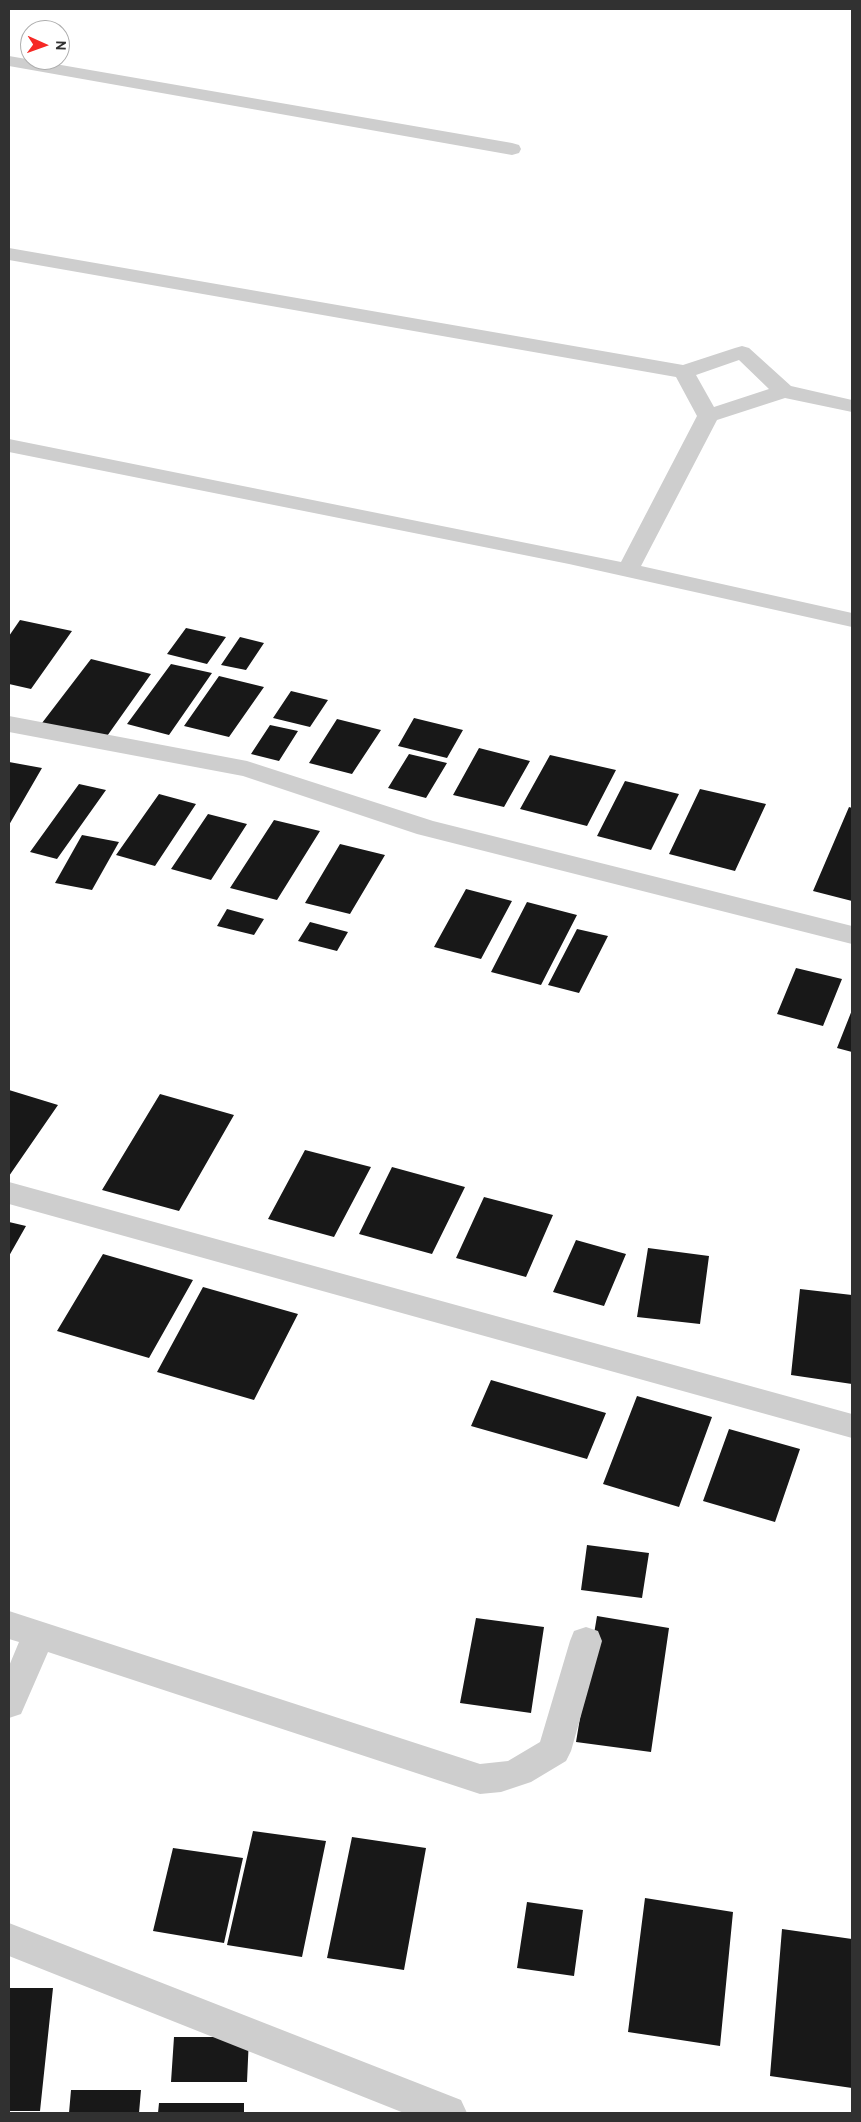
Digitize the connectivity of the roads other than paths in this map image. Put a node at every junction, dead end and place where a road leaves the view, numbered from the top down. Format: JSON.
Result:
{"nodes":[{"id":1,"x":9,"y":61,"type":"edge"},
{"id":2,"x":512,"y":148,"type":"dead end"},
{"id":3,"x":9,"y":254,"type":"edge"},
{"id":4,"x":684,"y":372,"type":"junction"},
{"id":5,"x":784,"y":391,"type":"junction"},
{"id":6,"x":852,"y":406,"type":"edge"},
{"id":7,"x":708,"y":416,"type":"junction"},
{"id":8,"x":9,"y":446,"type":"edge"},
{"id":9,"x":628,"y":570,"type":"junction"},
{"id":10,"x":852,"y":620,"type":"edge"},
{"id":11,"x":9,"y":724,"type":"edge"},
{"id":12,"x":852,"y":934,"type":"edge"},
{"id":13,"x":9,"y":1193,"type":"edge"},
{"id":14,"x":852,"y":1426,"type":"edge"},
{"id":15,"x":9,"y":1625,"type":"edge"},
{"id":16,"x":39,"y":1635,"type":"junction"},
{"id":17,"x":586,"y":1641,"type":"dead end"},
{"id":18,"x":9,"y":1704,"type":"edge"},
{"id":19,"x":9,"y":1940,"type":"edge"},
{"id":20,"x":448,"y":2113,"type":"edge"}],
"edges":[{"from":1,"to":2,"type":"street"},
{"from":3,"to":4,"type":"street"},
{"from":4,"to":5,"type":"street"},
{"from":4,"to":7,"type":"street"},
{"from":5,"to":6,"type":"street"},
{"from":5,"to":7,"type":"street"},
{"from":7,"to":9,"type":"street"},
{"from":8,"to":9,"type":"street"},
{"from":9,"to":10,"type":"street"},
{"from":11,"to":12,"type":"street"},
{"from":13,"to":14,"type":"street"},
{"from":15,"to":16,"type":"street"},
{"from":16,"to":17,"type":"street"},
{"from":16,"to":18,"type":"street"},
{"from":19,"to":20,"type":"street"}]}
